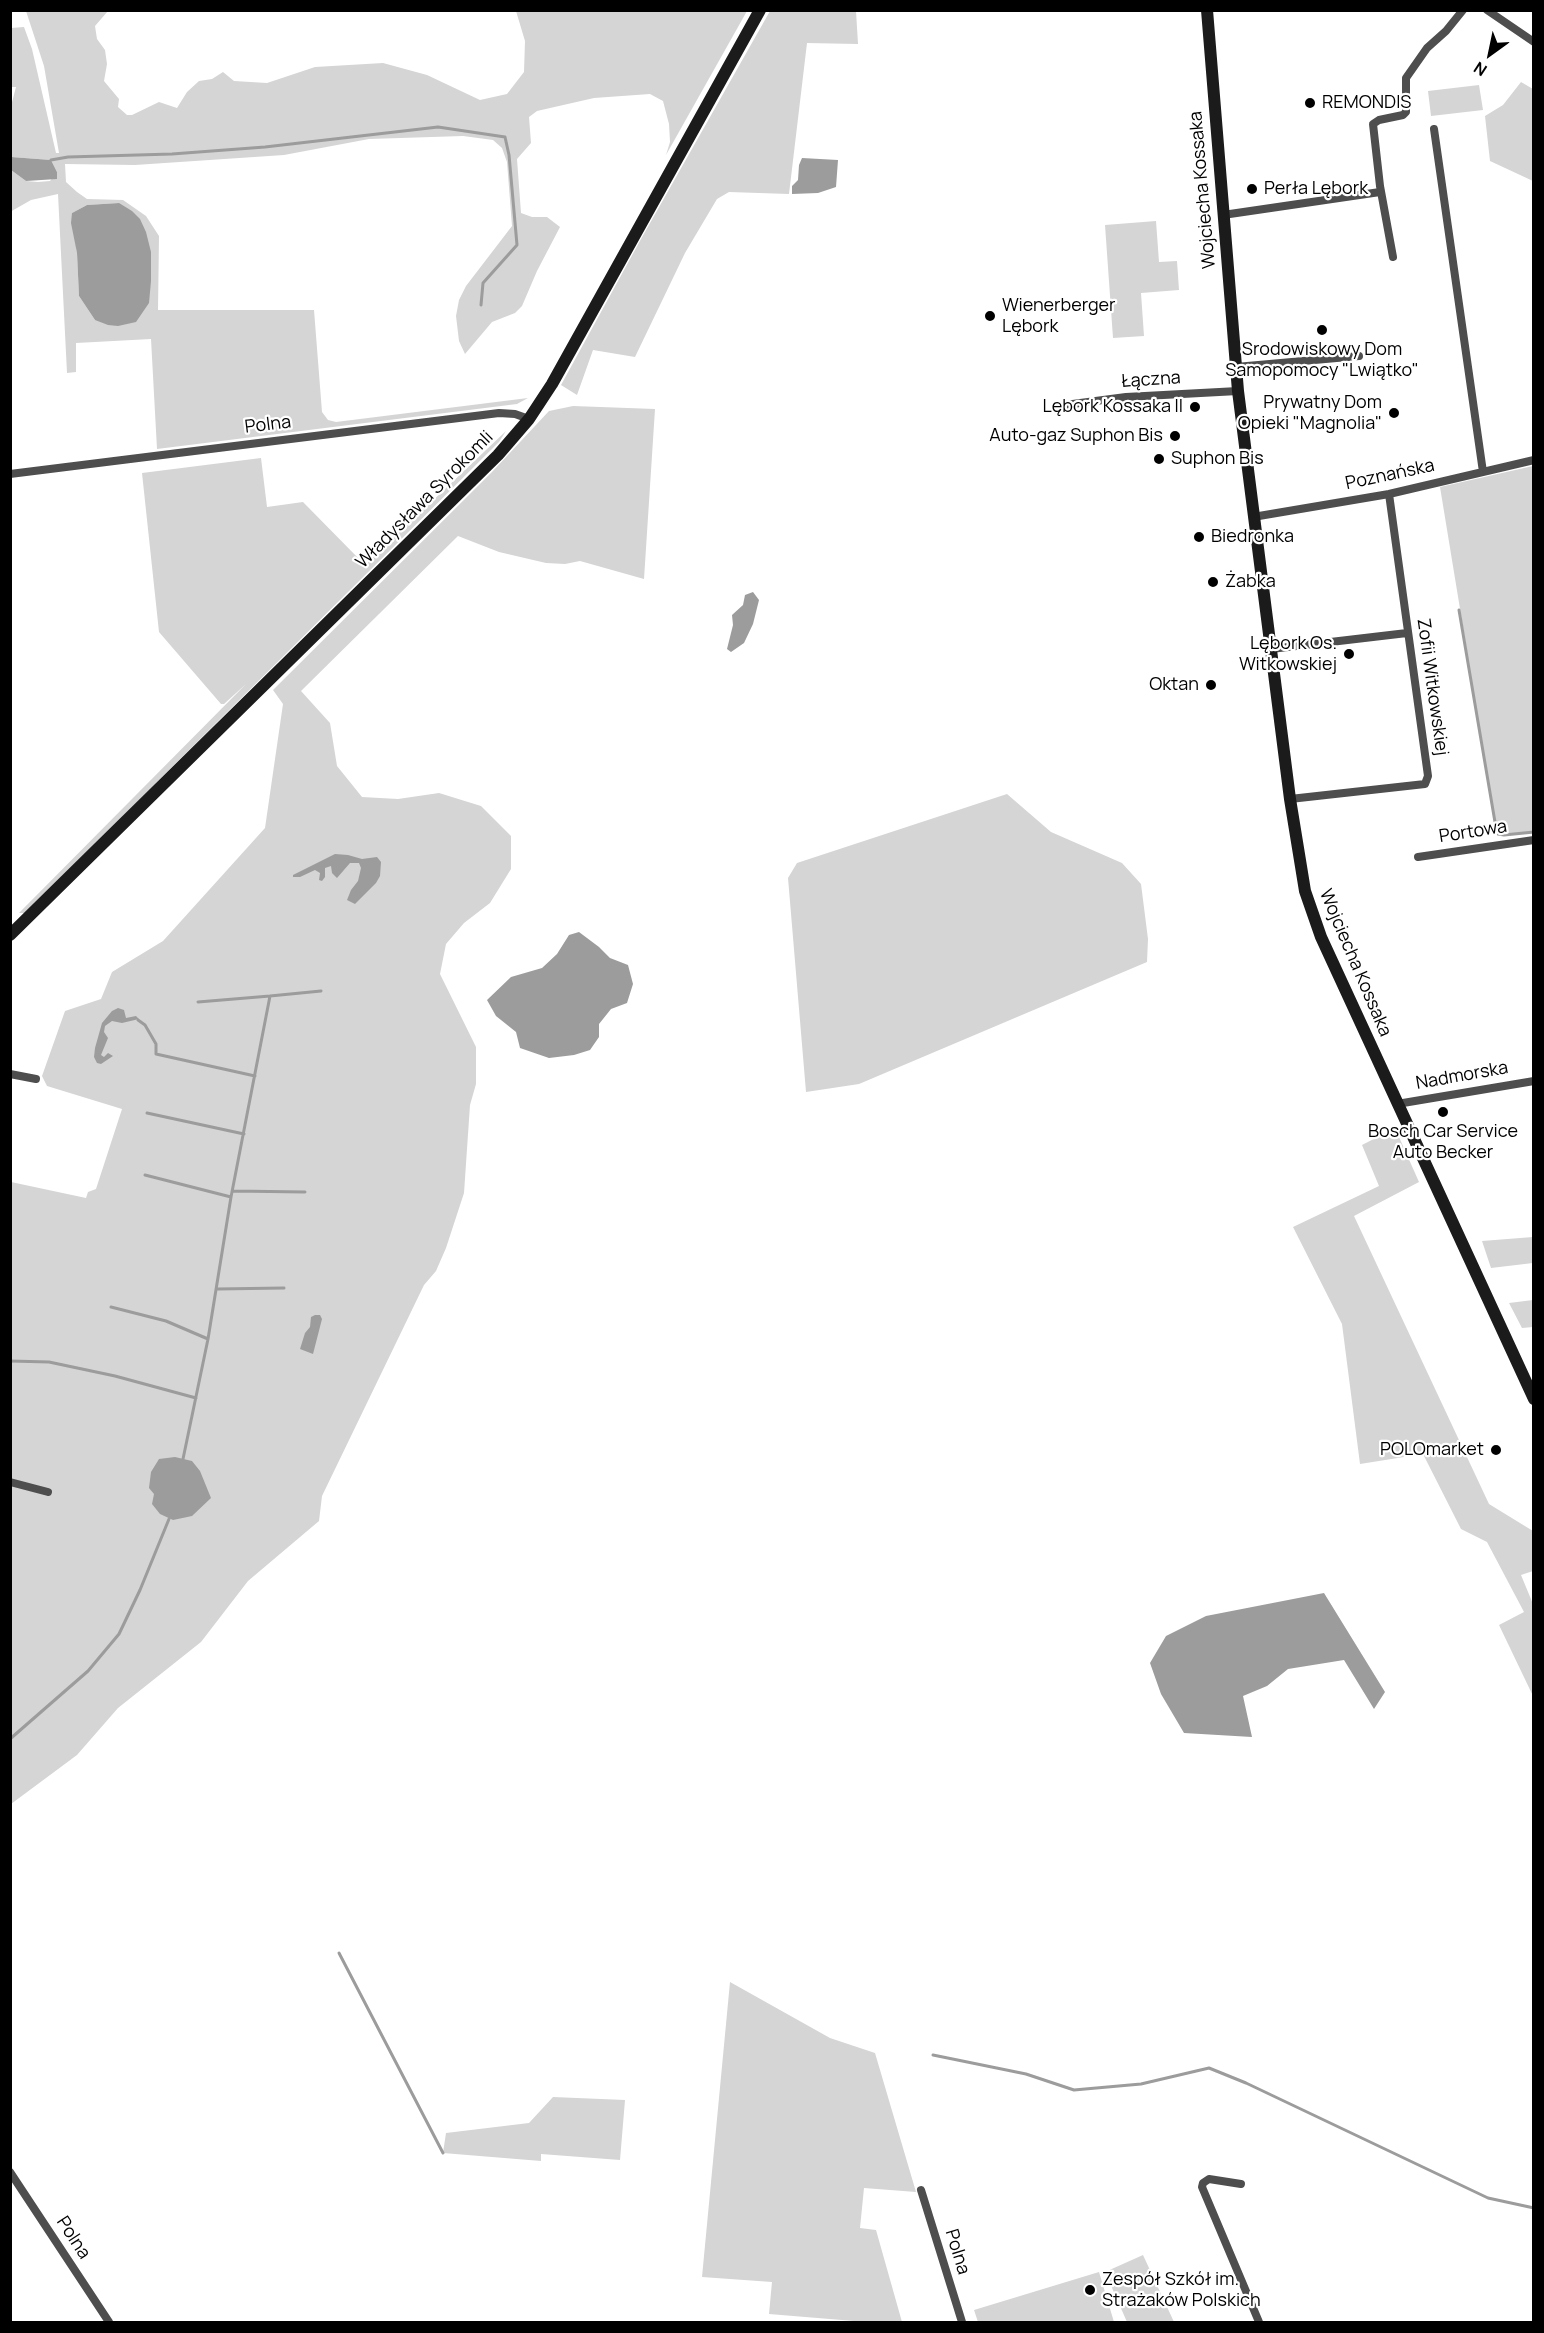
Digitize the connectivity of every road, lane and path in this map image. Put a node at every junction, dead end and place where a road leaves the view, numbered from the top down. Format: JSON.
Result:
{"nodes":[{"id":1,"x":760,"y":10,"type":"edge"},
{"id":2,"x":1207,"y":10,"type":"edge"},
{"id":3,"x":1463,"y":10,"type":"edge"},
{"id":4,"x":1487,"y":10,"type":"edge"},
{"id":5,"x":1533,"y":42,"type":"edge"},
{"id":6,"x":1434,"y":129,"type":"dead end"},
{"id":7,"x":1380,"y":192,"type":"junction"},
{"id":8,"x":1223,"y":215,"type":"junction"},
{"id":9,"x":1393,"y":257,"type":"dead end"},
{"id":10,"x":1359,"y":356,"type":"dead end"},
{"id":11,"x":1236,"y":367,"type":"junction"},
{"id":12,"x":1238,"y":391,"type":"junction"},
{"id":13,"x":1065,"y":405,"type":"dead end"},
{"id":14,"x":529,"y":419,"type":"junction"},
{"id":15,"x":1533,"y":460,"type":"edge"},
{"id":16,"x":1483,"y":472,"type":"junction"},
{"id":17,"x":10,"y":474,"type":"edge"},
{"id":18,"x":1389,"y":494,"type":"junction"},
{"id":19,"x":1253,"y":517,"type":"junction"},
{"id":20,"x":1407,"y":633,"type":"junction"},
{"id":21,"x":1271,"y":649,"type":"junction"},
{"id":22,"x":1290,"y":799,"type":"junction"},
{"id":23,"x":1533,"y":840,"type":"edge"},
{"id":24,"x":1418,"y":857,"type":"dead end"},
{"id":25,"x":10,"y":935,"type":"edge"},
{"id":26,"x":10,"y":1074,"type":"edge"},
{"id":27,"x":36,"y":1079,"type":"dead end"},
{"id":28,"x":1533,"y":1081,"type":"edge"},
{"id":29,"x":1397,"y":1104,"type":"junction"},
{"id":30,"x":1533,"y":1399,"type":"edge"},
{"id":31,"x":10,"y":1482,"type":"edge"},
{"id":32,"x":48,"y":1492,"type":"dead end"},
{"id":33,"x":10,"y":2172,"type":"edge"},
{"id":34,"x":1241,"y":2184,"type":"dead end"},
{"id":35,"x":921,"y":2190,"type":"dead end"},
{"id":36,"x":109,"y":2322,"type":"edge"},
{"id":37,"x":962,"y":2322,"type":"edge"},
{"id":38,"x":1259,"y":2322,"type":"edge"}],
"edges":[{"from":1,"to":14,"type":"main road","name":"Władysława Syrokomli"},
{"from":2,"to":8,"type":"main road","name":"Wojciecha Kossaka"},
{"from":3,"to":7,"type":"street"},
{"from":4,"to":5,"type":"street"},
{"from":6,"to":16,"type":"street"},
{"from":7,"to":8,"type":"street"},
{"from":7,"to":9,"type":"street"},
{"from":8,"to":11,"type":"main road","name":"Wojciecha Kossaka"},
{"from":10,"to":11,"type":"street"},
{"from":11,"to":12,"type":"main road","name":"Wojciecha Kossaka"},
{"from":12,"to":13,"type":"street","name":"Łączna"},
{"from":12,"to":19,"type":"main road","name":"Wojciecha Kossaka"},
{"from":14,"to":17,"type":"street","name":"Polna"},
{"from":14,"to":25,"type":"main road","name":"Władysława Syrokomli"},
{"from":15,"to":16,"type":"street","name":"Poznańska"},
{"from":16,"to":18,"type":"street","name":"Poznańska"},
{"from":18,"to":19,"type":"street","name":"Poznańska"},
{"from":18,"to":20,"type":"street","name":"Zofii Witkowskiej"},
{"from":19,"to":21,"type":"main road","name":"Wojciecha Kossaka"},
{"from":20,"to":21,"type":"street"},
{"from":20,"to":22,"type":"street","name":"Zofii Witkowskiej"},
{"from":21,"to":22,"type":"main road","name":"Wojciecha Kossaka"},
{"from":22,"to":29,"type":"main road","name":"Wojciecha Kossaka"},
{"from":23,"to":24,"type":"street","name":"Portowa"},
{"from":26,"to":27,"type":"street"},
{"from":28,"to":29,"type":"street","name":"Nadmorska"},
{"from":29,"to":30,"type":"main road","name":"Wojciecha Kossaka"},
{"from":31,"to":32,"type":"street"},
{"from":33,"to":36,"type":"street","name":"Polna"},
{"from":34,"to":38,"type":"street"},
{"from":35,"to":37,"type":"street","name":"Polna"}]}
